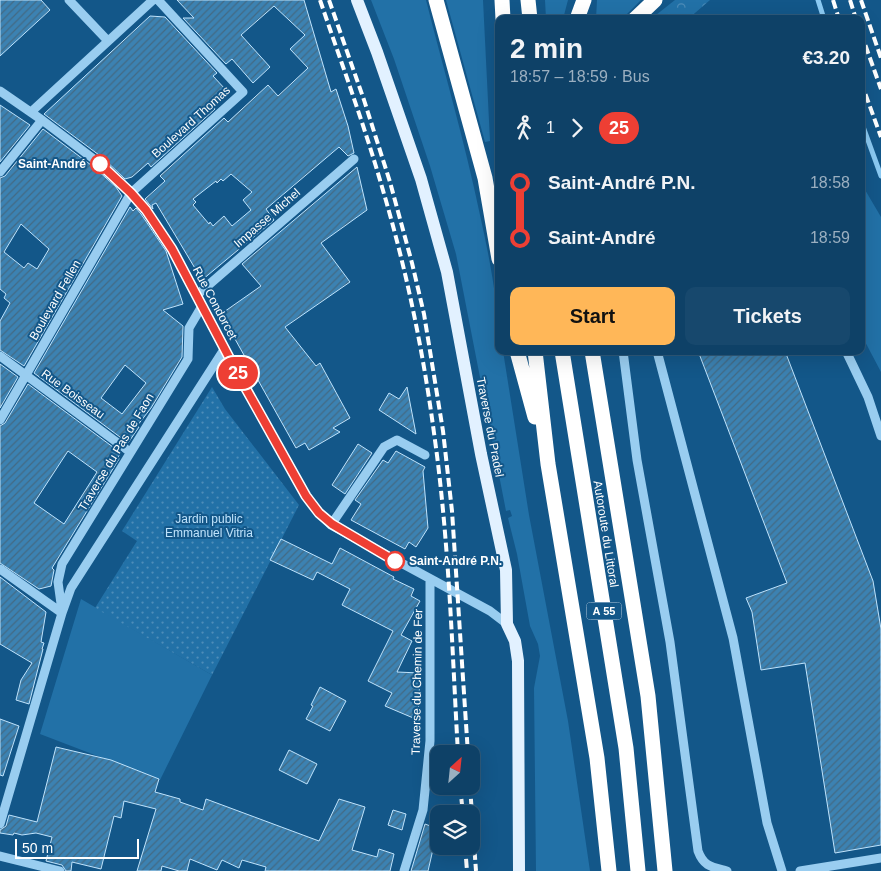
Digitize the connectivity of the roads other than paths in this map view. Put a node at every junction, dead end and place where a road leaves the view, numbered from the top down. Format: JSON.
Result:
{"nodes":[{"id":1,"x":69,"y":0,"type":"edge"},
{"id":2,"x":152,"y":0,"type":"edge"},
{"id":3,"x":158,"y":0,"type":"edge"},
{"id":4,"x":357,"y":0,"type":"edge"},
{"id":5,"x":436,"y":0,"type":"edge"},
{"id":6,"x":502,"y":0,"type":"edge"},
{"id":7,"x":528,"y":0,"type":"edge"},
{"id":8,"x":584,"y":0,"type":"edge"},
{"id":9,"x":655,"y":0,"type":"edge"},
{"id":10,"x":503,"y":15,"type":"edge"},
{"id":11,"x":530,"y":15,"type":"edge"},
{"id":12,"x":578,"y":15,"type":"edge"},
{"id":13,"x":639,"y":15,"type":"edge"},
{"id":14,"x":108,"y":41,"type":"junction"},
{"id":15,"x":0,"y":91,"type":"edge"},
{"id":16,"x":31,"y":112,"type":"junction"},
{"id":17,"x":42,"y":120,"type":"junction"},
{"id":18,"x":354,"y":159,"type":"dead end"},
{"id":19,"x":0,"y":172,"type":"edge"},
{"id":20,"x":131,"y":193,"type":"junction"},
{"id":21,"x":495,"y":236,"type":"edge"},
{"id":22,"x":197,"y":296,"type":"junction"},
{"id":23,"x":202,"y":306,"type":"junction"},
{"id":24,"x":225,"y":348,"type":"junction"},
{"id":25,"x":518,"y":355,"type":"edge"},
{"id":26,"x":535,"y":355,"type":"edge"},
{"id":27,"x":563,"y":355,"type":"edge"},
{"id":28,"x":593,"y":355,"type":"edge"},
{"id":29,"x":599,"y":355,"type":"edge"},
{"id":30,"x":624,"y":355,"type":"edge"},
{"id":31,"x":658,"y":355,"type":"edge"},
{"id":32,"x":848,"y":355,"type":"edge"},
{"id":33,"x":0,"y":356,"type":"edge"},
{"id":34,"x":26,"y":375,"type":"junction"},
{"id":35,"x":598,"y":394,"type":"junction"},
{"id":36,"x":0,"y":420,"type":"edge"},
{"id":37,"x":881,"y":436,"type":"edge"},
{"id":38,"x":130,"y":452,"type":"junction"},
{"id":39,"x":425,"y":456,"type":"dead end"},
{"id":40,"x":548,"y":464,"type":"junction"},
{"id":41,"x":332,"y":524,"type":"junction"},
{"id":42,"x":0,"y":569,"type":"edge"},
{"id":43,"x":430,"y":580,"type":"junction"},
{"id":44,"x":62,"y":612,"type":"junction"},
{"id":45,"x":507,"y":624,"type":"junction"},
{"id":46,"x":0,"y":822,"type":"edge"},
{"id":47,"x":0,"y":856,"type":"edge"},
{"id":48,"x":881,"y":858,"type":"edge"},
{"id":49,"x":60,"y":871,"type":"edge"},
{"id":50,"x":404,"y":871,"type":"edge"},
{"id":51,"x":519,"y":871,"type":"edge"},
{"id":52,"x":609,"y":871,"type":"edge"},
{"id":53,"x":638,"y":871,"type":"edge"},
{"id":54,"x":665,"y":871,"type":"edge"},
{"id":55,"x":727,"y":871,"type":"edge"},
{"id":56,"x":782,"y":871,"type":"edge"},
{"id":57,"x":800,"y":871,"type":"edge"}],
"edges":[{"from":1,"to":14,"type":"street"},
{"from":2,"to":14,"type":"street"},
{"from":3,"to":20,"type":"street","name":"Boulevard Thomas"},
{"from":4,"to":45,"type":"main road","name":"Traverse du Pradel"},
{"from":5,"to":21,"type":"highway"},
{"from":6,"to":10,"type":"highway"},
{"from":7,"to":11,"type":"highway"},
{"from":8,"to":12,"type":"highway"},
{"from":9,"to":13,"type":"highway"},
{"from":14,"to":16,"type":"street"},
{"from":15,"to":16,"type":"street","name":"Rue Condorcet"},
{"from":16,"to":17,"type":"street","name":"Rue Condorcet"},
{"from":17,"to":19,"type":"street"},
{"from":17,"to":20,"type":"street","name":"Rue Condorcet"},
{"from":18,"to":22,"type":"street","name":"Impasse Michel"},
{"from":20,"to":22,"type":"street","name":"Rue Condorcet"},
{"from":20,"to":34,"type":"street","name":"Boulevard Fellen"},
{"from":22,"to":23,"type":"street","name":"Rue Condorcet"},
{"from":23,"to":24,"type":"street","name":"Rue Condorcet"},
{"from":23,"to":38,"type":"street","name":"Traverse du Pas de Faon"},
{"from":24,"to":41,"type":"street","name":"Rue Condorcet"},
{"from":24,"to":44,"type":"street","name":"Traverse du Pas de Faon"},
{"from":25,"to":40,"type":"highway"},
{"from":26,"to":40,"type":"highway","number":"A 55"},
{"from":27,"to":53,"type":"highway","name":"Autoroute du Littoral","number":"A 55"},
{"from":28,"to":35,"type":"highway"},
{"from":29,"to":35,"type":"highway"},
{"from":30,"to":55,"type":"street"},
{"from":31,"to":56,"type":"street"},
{"from":32,"to":37,"type":"street"},
{"from":33,"to":34,"type":"street","name":"Rue Boisseau"},
{"from":34,"to":36,"type":"street","name":"Boulevard Fellen"},
{"from":34,"to":38,"type":"street","name":"Rue Boisseau"},
{"from":35,"to":54,"type":"highway"},
{"from":38,"to":44,"type":"street","name":"Traverse du Pas de Faon"},
{"from":39,"to":41,"type":"street"},
{"from":40,"to":52,"type":"highway","number":"A 55"},
{"from":41,"to":43,"type":"street","name":"Rue Condorcet"},
{"from":42,"to":44,"type":"street"},
{"from":43,"to":45,"type":"street","name":"Rue Condorcet"},
{"from":43,"to":50,"type":"street","name":"Traverse du Chemin de Fer"},
{"from":44,"to":46,"type":"street","name":"Traverse du Pas de Faon"},
{"from":45,"to":51,"type":"main road","name":"Traverse du Pradel"},
{"from":47,"to":49,"type":"street"},
{"from":48,"to":57,"type":"street"}]}
